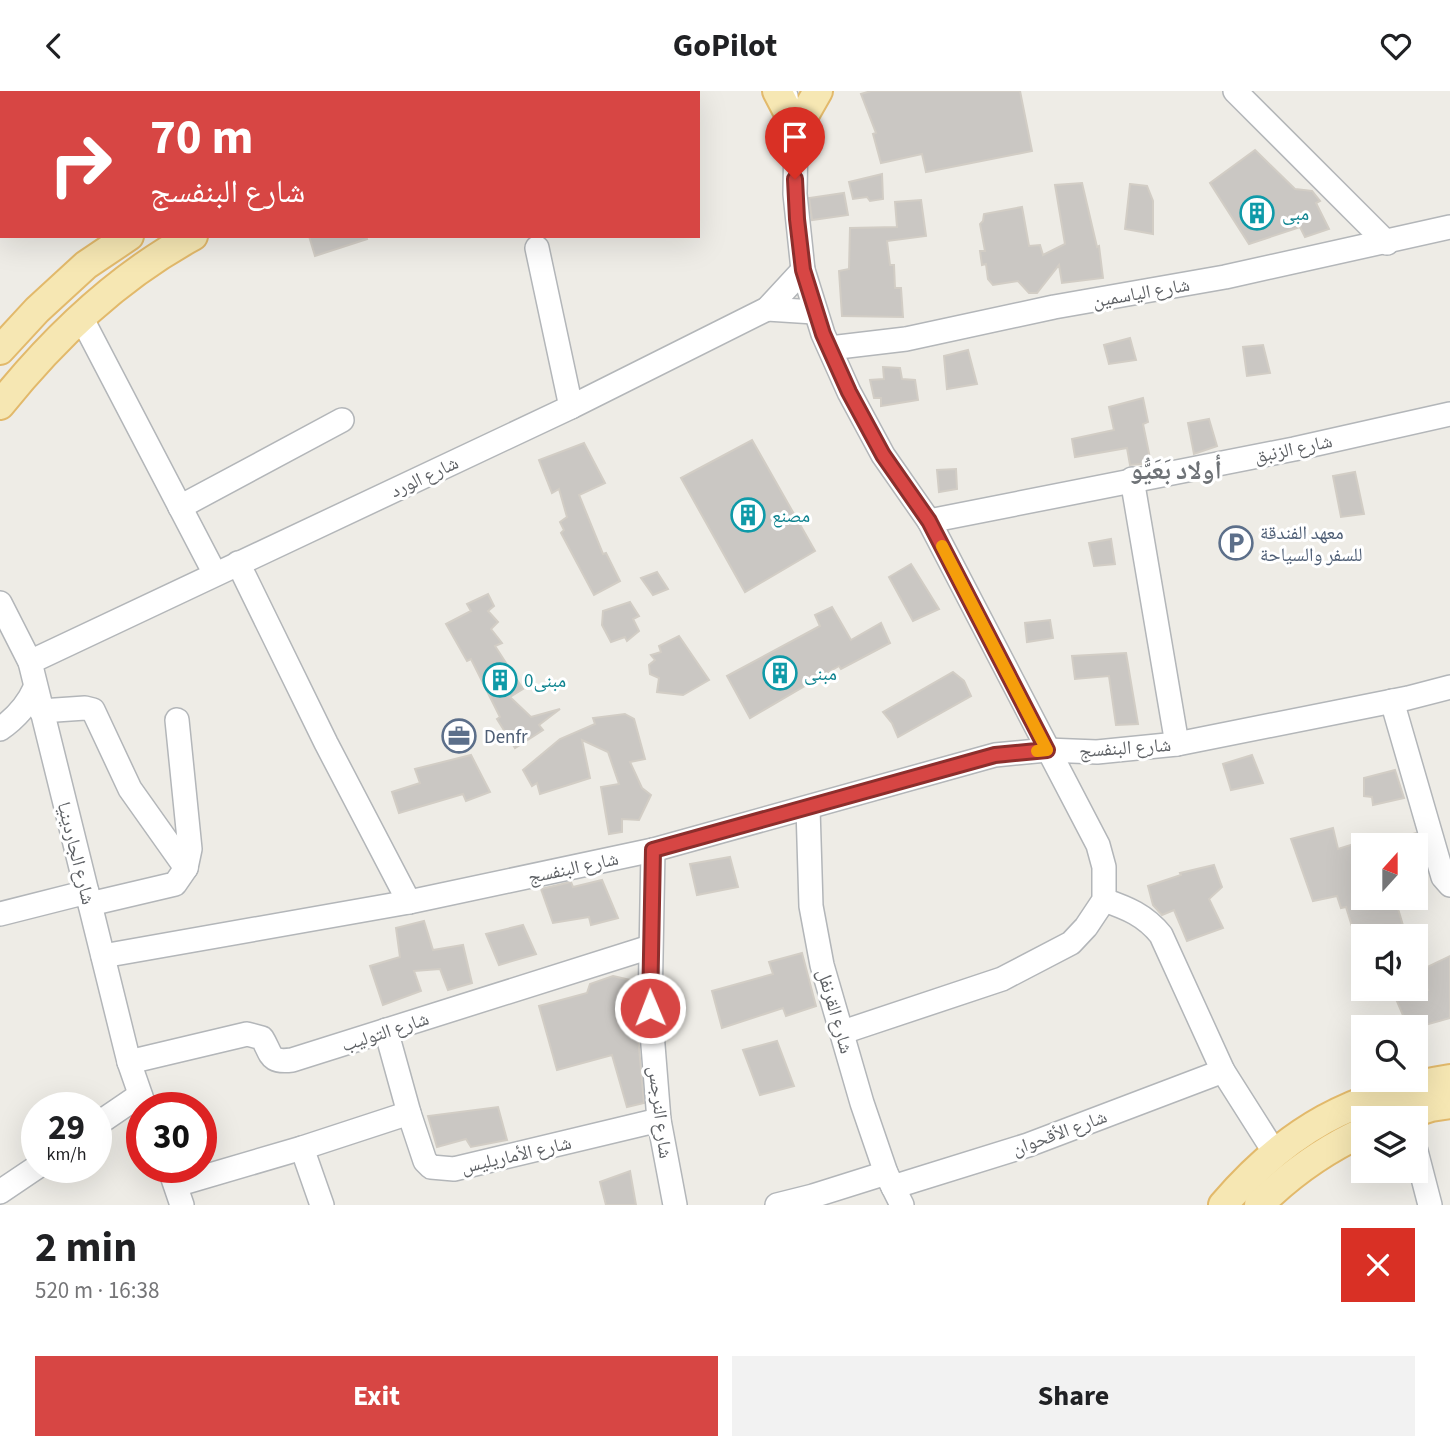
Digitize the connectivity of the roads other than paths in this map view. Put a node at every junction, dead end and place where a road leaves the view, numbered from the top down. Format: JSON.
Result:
{"nodes":[{"id":1,"x":1235,"y":91,"type":"edge"},
{"id":2,"x":797,"y":103,"type":"edge"},
{"id":3,"x":1450,"y":227,"type":"edge"},
{"id":4,"x":127,"y":238,"type":"edge"},
{"id":5,"x":190,"y":238,"type":"edge"},
{"id":6,"x":1387,"y":243,"type":"junction"},
{"id":7,"x":537,"y":248,"type":"dead end"},
{"id":8,"x":803,"y":270,"type":"junction"},
{"id":9,"x":767,"y":309,"type":"junction"},
{"id":10,"x":814,"y":312,"type":"junction"},
{"id":11,"x":81,"y":317,"type":"junction"},
{"id":12,"x":830,"y":348,"type":"junction"},
{"id":13,"x":0,"y":350,"type":"edge"},
{"id":14,"x":0,"y":405,"type":"edge"},
{"id":15,"x":571,"y":407,"type":"junction"},
{"id":16,"x":1450,"y":414,"type":"edge"},
{"id":17,"x":342,"y":420,"type":"dead end"},
{"id":18,"x":1132,"y":479,"type":"junction"},
{"id":19,"x":180,"y":507,"type":"junction"},
{"id":20,"x":929,"y":521,"type":"junction"},
{"id":21,"x":238,"y":563,"type":"junction"},
{"id":22,"x":215,"y":574,"type":"junction"},
{"id":23,"x":0,"y":603,"type":"edge"},
{"id":24,"x":30,"y":662,"type":"junction"},
{"id":25,"x":1450,"y":687,"type":"edge"},
{"id":26,"x":35,"y":688,"type":"junction"},
{"id":27,"x":1392,"y":701,"type":"junction"},
{"id":28,"x":41,"y":711,"type":"junction"},
{"id":29,"x":177,"y":720,"type":"dead end"},
{"id":30,"x":0,"y":729,"type":"edge"},
{"id":31,"x":1177,"y":744,"type":"junction"},
{"id":32,"x":1047,"y":750,"type":"junction"},
{"id":33,"x":808,"y":808,"type":"junction"},
{"id":34,"x":653,"y":850,"type":"junction"},
{"id":35,"x":186,"y":868,"type":"junction"},
{"id":36,"x":1450,"y":885,"type":"edge"},
{"id":37,"x":89,"y":898,"type":"junction"},
{"id":38,"x":1104,"y":900,"type":"junction"},
{"id":39,"x":409,"y":902,"type":"junction"},
{"id":40,"x":0,"y":914,"type":"edge"},
{"id":41,"x":650,"y":947,"type":"junction"},
{"id":42,"x":103,"y":956,"type":"junction"},
{"id":43,"x":386,"y":1030,"type":"junction"},
{"id":44,"x":843,"y":1033,"type":"junction"},
{"id":45,"x":129,"y":1062,"type":"junction"},
{"id":46,"x":1223,"y":1072,"type":"junction"},
{"id":47,"x":1450,"y":1079,"type":"edge"},
{"id":48,"x":140,"y":1092,"type":"edge"},
{"id":49,"x":1450,"y":1104,"type":"edge"},
{"id":50,"x":1428,"y":1110,"type":"edge"},
{"id":51,"x":409,"y":1113,"type":"junction"},
{"id":52,"x":659,"y":1120,"type":"junction"},
{"id":53,"x":1351,"y":1137,"type":"edge"},
{"id":54,"x":302,"y":1148,"type":"junction"},
{"id":55,"x":1275,"y":1153,"type":"junction"},
{"id":56,"x":21,"y":1178,"type":"edge"},
{"id":57,"x":1424,"y":1183,"type":"edge"},
{"id":58,"x":176,"y":1186,"type":"edge"},
{"id":59,"x":894,"y":1188,"type":"edge"},
{"id":60,"x":0,"y":1192,"type":"edge"},
{"id":61,"x":321,"y":1205,"type":"edge"},
{"id":62,"x":675,"y":1205,"type":"edge"},
{"id":63,"x":777,"y":1205,"type":"edge"},
{"id":64,"x":1223,"y":1205,"type":"edge"},
{"id":65,"x":1259,"y":1205,"type":"edge"},
{"id":66,"x":1430,"y":1205,"type":"edge"}],
"edges":[{"from":1,"to":6,"type":"street"},
{"from":2,"to":8,"type":"street"},
{"from":3,"to":6,"type":"street","name":"شارع الياسمين"},
{"from":4,"to":13,"type":"main road"},
{"from":5,"to":11,"type":"main road"},
{"from":6,"to":12,"type":"street","name":"شارع الياسمين"},
{"from":7,"to":15,"type":"street"},
{"from":8,"to":9,"type":"street","name":"شارع الورد"},
{"from":8,"to":10,"type":"street"},
{"from":9,"to":10,"type":"street"},
{"from":9,"to":15,"type":"street","name":"شارع الورد"},
{"from":10,"to":12,"type":"street"},
{"from":11,"to":14,"type":"main road"},
{"from":11,"to":19,"type":"street"},
{"from":12,"to":20,"type":"street"},
{"from":15,"to":21,"type":"street","name":"شارع الورد"},
{"from":16,"to":18,"type":"street","name":"شارع الزنبق"},
{"from":17,"to":19,"type":"street"},
{"from":18,"to":20,"type":"street","name":"شارع الزنبق"},
{"from":18,"to":31,"type":"street"},
{"from":19,"to":22,"type":"street"},
{"from":20,"to":32,"type":"street"},
{"from":21,"to":22,"type":"street","name":"شارع الورد"},
{"from":21,"to":39,"type":"street"},
{"from":22,"to":24,"type":"street","name":"شارع الورد"},
{"from":23,"to":24,"type":"street","name":"شارع الجاردينيا"},
{"from":24,"to":26,"type":"street","name":"شارع الجاردينيا"},
{"from":25,"to":27,"type":"street","name":"شارع البنفسج"},
{"from":26,"to":28,"type":"street","name":"شارع الجاردينيا"},
{"from":26,"to":30,"type":"street"},
{"from":27,"to":31,"type":"street","name":"شارع البنفسج"},
{"from":27,"to":36,"type":"street"},
{"from":28,"to":35,"type":"street"},
{"from":28,"to":37,"type":"street","name":"شارع الجاردينيا"},
{"from":29,"to":35,"type":"street"},
{"from":31,"to":32,"type":"street","name":"شارع البنفسج"},
{"from":32,"to":33,"type":"street","name":"شارع البنفسج"},
{"from":32,"to":38,"type":"street"},
{"from":33,"to":34,"type":"street","name":"شارع البنفسج"},
{"from":33,"to":44,"type":"street","name":"شارع القرنفل"},
{"from":34,"to":39,"type":"street","name":"شارع البنفسج"},
{"from":34,"to":41,"type":"street","name":"شارع النرجس"},
{"from":35,"to":37,"type":"street"},
{"from":37,"to":40,"type":"street"},
{"from":37,"to":42,"type":"street","name":"شارع الجاردينيا"},
{"from":38,"to":44,"type":"street"},
{"from":38,"to":46,"type":"street"},
{"from":39,"to":42,"type":"street","name":"شارع البنفسج"},
{"from":41,"to":43,"type":"street","name":"شارع التوليب"},
{"from":41,"to":52,"type":"street","name":"شارع النرجس"},
{"from":42,"to":45,"type":"street","name":"شارع الجاردينيا"},
{"from":43,"to":45,"type":"street","name":"شارع التوليب"},
{"from":43,"to":51,"type":"street","name":"شارع الأماريليس"},
{"from":44,"to":59,"type":"street","name":"شارع القرنفل"},
{"from":45,"to":48,"type":"street","name":"شارع الجاردينيا"},
{"from":46,"to":55,"type":"street"},
{"from":46,"to":59,"type":"street","name":"شارع الأقحوان"},
{"from":47,"to":55,"type":"main road"},
{"from":49,"to":50,"type":"main road"},
{"from":51,"to":52,"type":"street","name":"شارع الأماريليس"},
{"from":51,"to":54,"type":"street"},
{"from":52,"to":62,"type":"street","name":"شارع النرجس"},
{"from":53,"to":65,"type":"main road"},
{"from":54,"to":58,"type":"street"},
{"from":54,"to":61,"type":"street"},
{"from":55,"to":64,"type":"main road"},
{"from":56,"to":60,"type":"street"},
{"from":57,"to":66,"type":"street"},
{"from":59,"to":63,"type":"street","name":"شارع الأقحوان"}]}
